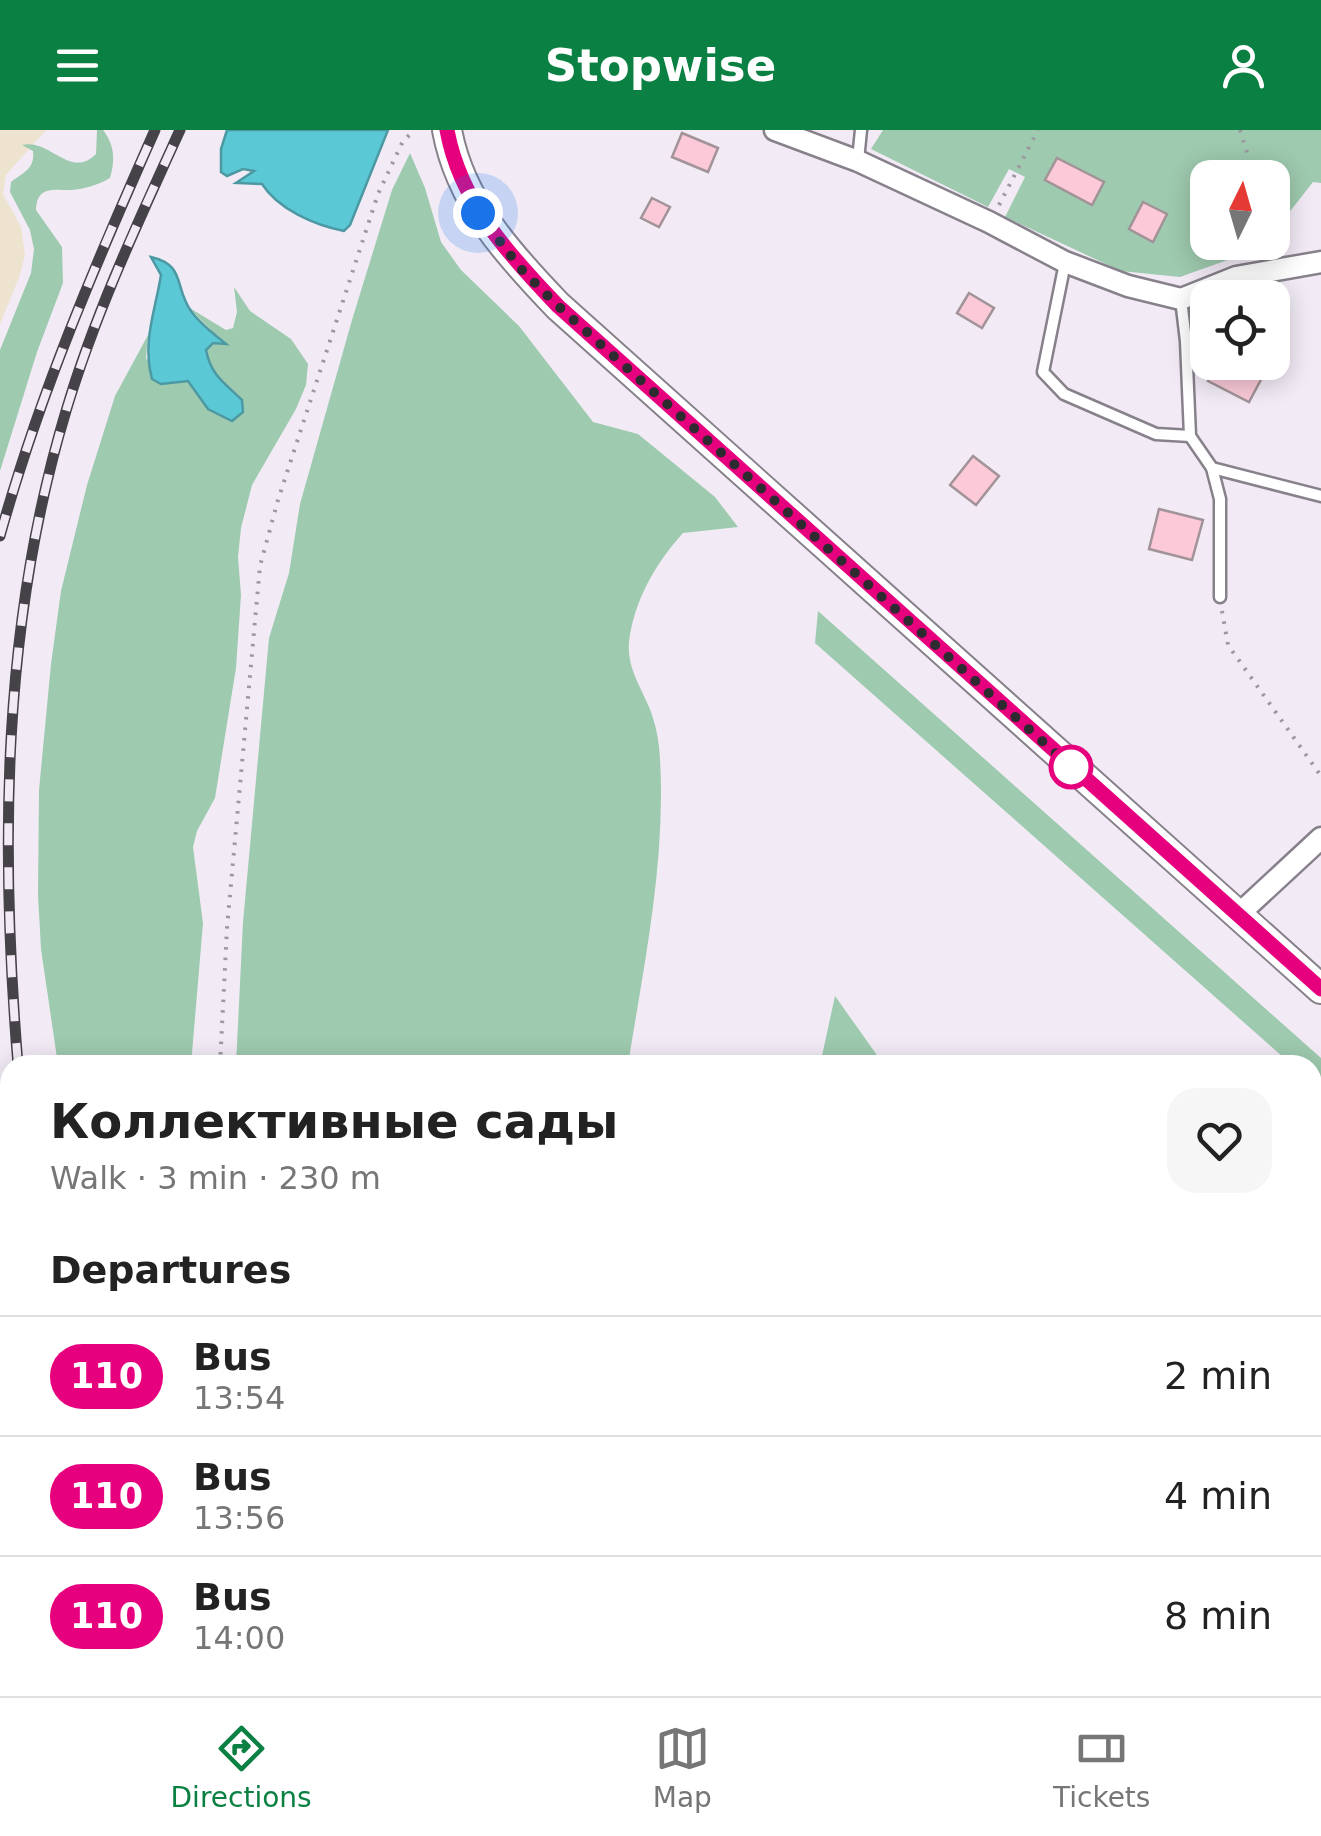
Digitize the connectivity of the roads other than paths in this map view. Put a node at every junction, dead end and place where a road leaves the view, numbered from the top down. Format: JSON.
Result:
{"nodes":[{"id":1,"x":447,"y":130,"type":"edge"},
{"id":2,"x":774,"y":130,"type":"edge"},
{"id":3,"x":862,"y":130,"type":"edge"},
{"id":4,"x":858,"y":162,"type":"junction"},
{"id":5,"x":1065,"y":262,"type":"junction"},
{"id":6,"x":1321,"y":262,"type":"edge"},
{"id":7,"x":1180,"y":299,"type":"junction"},
{"id":8,"x":1190,"y":436,"type":"junction"},
{"id":9,"x":1212,"y":468,"type":"junction"},
{"id":10,"x":1321,"y":496,"type":"edge"},
{"id":11,"x":1220,"y":596,"type":"road end"},
{"id":12,"x":1321,"y":838,"type":"edge"},
{"id":13,"x":1238,"y":915,"type":"junction"},
{"id":14,"x":1321,"y":988,"type":"edge"}],
"edges":[{"from":1,"to":13,"type":"main road"},
{"from":2,"to":4,"type":"street"},
{"from":3,"to":4,"type":"lane"},
{"from":4,"to":5,"type":"street"},
{"from":5,"to":7,"type":"street"},
{"from":5,"to":8,"type":"lane"},
{"from":6,"to":7,"type":"street"},
{"from":7,"to":8,"type":"lane"},
{"from":8,"to":9,"type":"lane"},
{"from":9,"to":10,"type":"lane"},
{"from":9,"to":11,"type":"lane"},
{"from":12,"to":13,"type":"street"},
{"from":13,"to":14,"type":"main road"}]}
